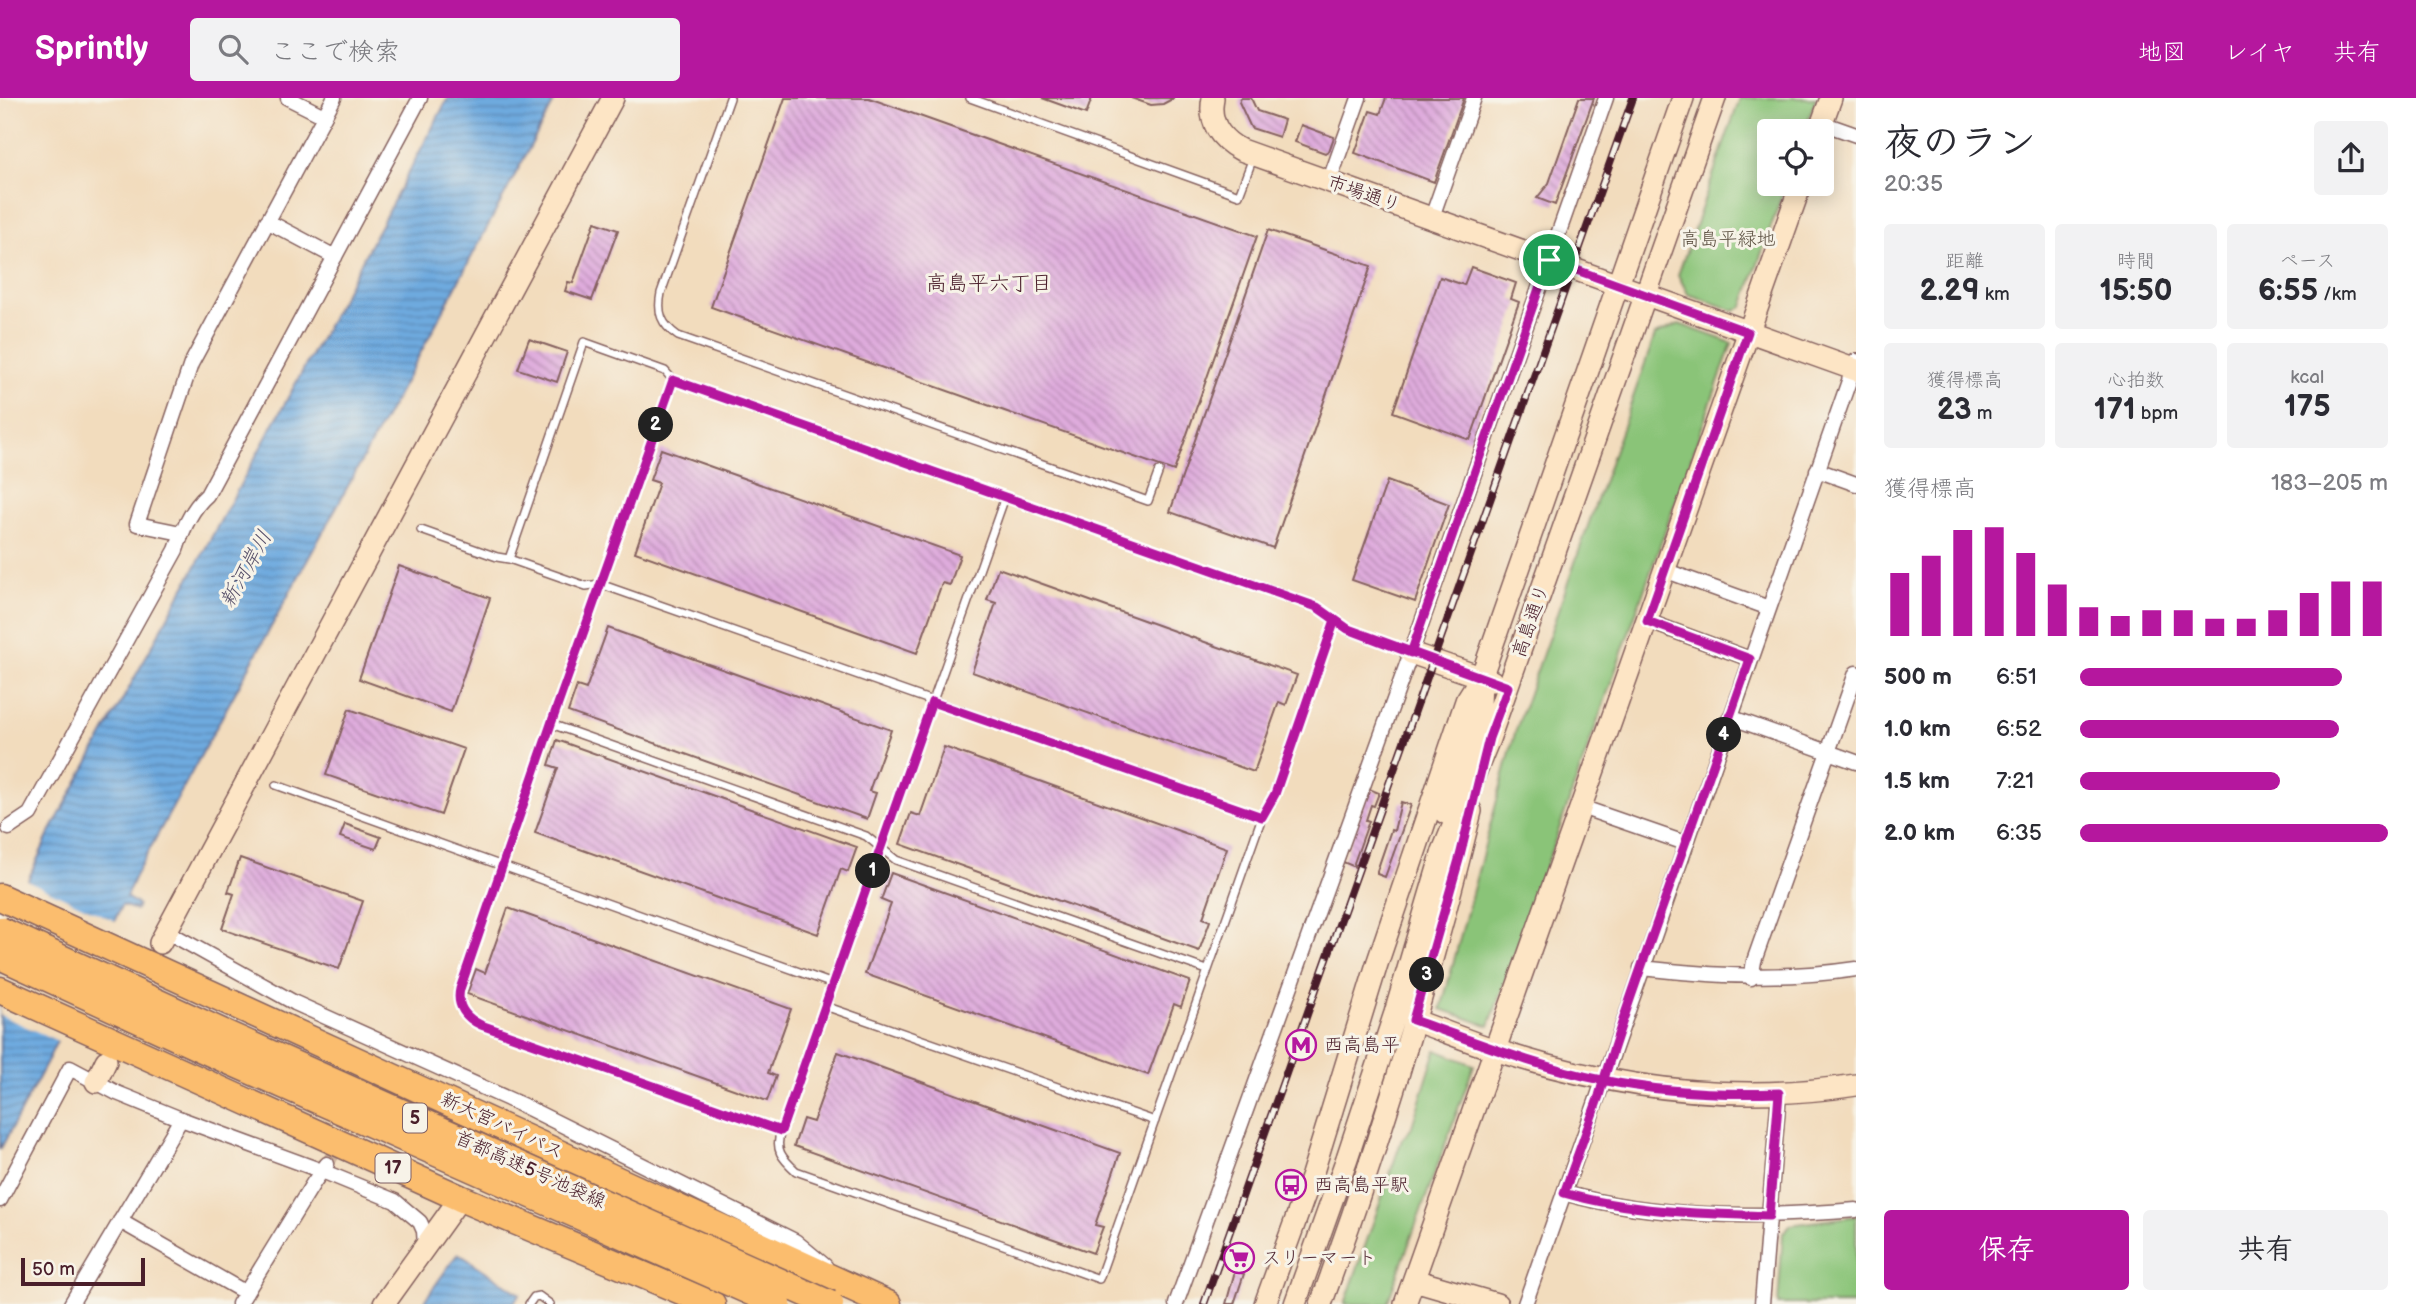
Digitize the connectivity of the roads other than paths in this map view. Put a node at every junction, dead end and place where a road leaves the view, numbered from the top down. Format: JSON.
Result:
{"nodes":[{"id":1,"x":288,"y":98,"type":"edge"},
{"id":2,"x":334,"y":98,"type":"edge"},
{"id":3,"x":420,"y":98,"type":"edge"},
{"id":4,"x":613,"y":98,"type":"edge"},
{"id":5,"x":730,"y":98,"type":"edge"},
{"id":6,"x":970,"y":98,"type":"edge"},
{"id":7,"x":1213,"y":98,"type":"edge"},
{"id":8,"x":1359,"y":98,"type":"edge"},
{"id":9,"x":1474,"y":98,"type":"edge"},
{"id":10,"x":1606,"y":98,"type":"edge"},
{"id":11,"x":1683,"y":98,"type":"edge"},
{"id":12,"x":1715,"y":98,"type":"edge"},
{"id":13,"x":1831,"y":98,"type":"edge"},
{"id":14,"x":324,"y":116,"type":"junction"},
{"id":15,"x":1824,"y":119,"type":"edge"},
{"id":16,"x":1834,"y":130,"type":"edge"},
{"id":17,"x":1856,"y":135,"type":"edge"},
{"id":18,"x":1254,"y":155,"type":"junction"},
{"id":19,"x":1329,"y":182,"type":"junction"},
{"id":20,"x":1797,"y":196,"type":"edge"},
{"id":21,"x":1432,"y":217,"type":"junction"},
{"id":22,"x":267,"y":221,"type":"junction"},
{"id":23,"x":335,"y":257,"type":"junction"},
{"id":24,"x":1549,"y":260,"type":"junction"},
{"id":25,"x":1617,"y":284,"type":"junction"},
{"id":26,"x":1645,"y":294,"type":"junction"},
{"id":27,"x":1748,"y":332,"type":"junction"},
{"id":28,"x":1855,"y":367,"type":"edge"},
{"id":29,"x":673,"y":380,"type":"junction"},
{"id":30,"x":1818,"y":470,"type":"junction"},
{"id":31,"x":1159,"y":471,"type":"dead end"},
{"id":32,"x":1856,"y":484,"type":"edge"},
{"id":33,"x":1005,"y":497,"type":"junction"},
{"id":34,"x":421,"y":530,"type":"dead end"},
{"id":35,"x":181,"y":533,"type":"junction"},
{"id":36,"x":509,"y":559,"type":"junction"},
{"id":37,"x":1664,"y":570,"type":"junction"},
{"id":38,"x":600,"y":584,"type":"junction"},
{"id":39,"x":1769,"y":608,"type":"junction"},
{"id":40,"x":1335,"y":620,"type":"junction"},
{"id":41,"x":1647,"y":621,"type":"junction"},
{"id":42,"x":1411,"y":653,"type":"junction"},
{"id":43,"x":1750,"y":659,"type":"junction"},
{"id":44,"x":1856,"y":673,"type":"edge"},
{"id":45,"x":1481,"y":677,"type":"junction"},
{"id":46,"x":1508,"y":687,"type":"junction"},
{"id":47,"x":932,"y":702,"type":"junction"},
{"id":48,"x":1730,"y":717,"type":"junction"},
{"id":49,"x":551,"y":724,"type":"junction"},
{"id":50,"x":1489,"y":738,"type":"junction"},
{"id":51,"x":1828,"y":752,"type":"junction"},
{"id":52,"x":1856,"y":762,"type":"edge"},
{"id":53,"x":276,"y":785,"type":"dead end"},
{"id":54,"x":1581,"y":807,"type":"junction"},
{"id":55,"x":1262,"y":817,"type":"junction"},
{"id":56,"x":9,"y":828,"type":"dead end"},
{"id":57,"x":1685,"y":843,"type":"junction"},
{"id":58,"x":881,"y":848,"type":"junction"},
{"id":59,"x":504,"y":865,"type":"junction"},
{"id":60,"x":0,"y":897,"type":"edge"},
{"id":61,"x":0,"y":930,"type":"edge"},
{"id":62,"x":163,"y":937,"type":"joint"},
{"id":63,"x":0,"y":956,"type":"edge"},
{"id":64,"x":1641,"y":968,"type":"junction"},
{"id":65,"x":1856,"y":969,"type":"edge"},
{"id":66,"x":1207,"y":970,"type":"junction"},
{"id":67,"x":1751,"y":978,"type":"junction"},
{"id":68,"x":833,"y":984,"type":"junction"},
{"id":69,"x":0,"y":990,"type":"edge"},
{"id":70,"x":825,"y":1006,"type":"junction"},
{"id":71,"x":1413,"y":1020,"type":"junction"},
{"id":72,"x":1494,"y":1049,"type":"junction"},
{"id":73,"x":106,"y":1061,"type":"tunnel mouth"},
{"id":74,"x":1603,"y":1080,"type":"junction"},
{"id":75,"x":96,"y":1082,"type":"junction"},
{"id":76,"x":1856,"y":1086,"type":"edge"},
{"id":77,"x":1779,"y":1093,"type":"junction"},
{"id":78,"x":181,"y":1119,"type":"junction"},
{"id":79,"x":1155,"y":1121,"type":"junction"},
{"id":80,"x":781,"y":1131,"type":"junction"},
{"id":81,"x":1342,"y":1156,"type":"junction"},
{"id":82,"x":325,"y":1167,"type":"junction"},
{"id":83,"x":1564,"y":1193,"type":"junction"},
{"id":84,"x":460,"y":1198,"type":"junction"},
{"id":85,"x":0,"y":1200,"type":"edge"},
{"id":86,"x":1856,"y":1210,"type":"edge"},
{"id":87,"x":1769,"y":1216,"type":"junction"},
{"id":88,"x":120,"y":1221,"type":"junction"},
{"id":89,"x":425,"y":1246,"type":"junction"},
{"id":90,"x":1414,"y":1280,"type":"junction"},
{"id":91,"x":839,"y":1295,"type":"edge"},
{"id":92,"x":243,"y":1299,"type":"edge"},
{"id":93,"x":71,"y":1304,"type":"edge"},
{"id":94,"x":384,"y":1304,"type":"edge"},
{"id":95,"x":530,"y":1304,"type":"edge"},
{"id":96,"x":550,"y":1304,"type":"edge"},
{"id":97,"x":712,"y":1304,"type":"edge"},
{"id":98,"x":778,"y":1304,"type":"edge"},
{"id":99,"x":888,"y":1304,"type":"edge"},
{"id":100,"x":1177,"y":1304,"type":"edge"},
{"id":101,"x":1265,"y":1304,"type":"edge"},
{"id":102,"x":1283,"y":1304,"type":"edge"},
{"id":103,"x":1295,"y":1304,"type":"edge"},
{"id":104,"x":1321,"y":1304,"type":"edge"},
{"id":105,"x":1405,"y":1304,"type":"edge"},
{"id":106,"x":1497,"y":1304,"type":"edge"},
{"id":107,"x":1525,"y":1304,"type":"edge"},
{"id":108,"x":1762,"y":1304,"type":"edge"}],
"edges":[{"from":1,"to":14,"type":"street"},
{"from":2,"to":14,"type":"street"},
{"from":3,"to":23,"type":"street"},
{"from":4,"to":62,"type":"main road"},
{"from":5,"to":31,"type":"lane"},
{"from":6,"to":18,"type":"lane"},
{"from":7,"to":18,"type":"main road","name":"市場通り"},
{"from":8,"to":19,"type":"street"},
{"from":9,"to":21,"type":"street"},
{"from":10,"to":24,"type":"street"},
{"from":11,"to":25,"type":"main road","name":"高島通り"},
{"from":12,"to":26,"type":"main road","name":"高島通り"},
{"from":13,"to":15,"type":"main road"},
{"from":14,"to":22,"type":"street"},
{"from":16,"to":17,"type":"street"},
{"from":18,"to":19,"type":"main road","name":"市場通り"},
{"from":19,"to":21,"type":"main road","name":"市場通り"},
{"from":20,"to":27,"type":"main road"},
{"from":21,"to":24,"type":"main road","name":"市場通り"},
{"from":22,"to":23,"type":"street"},
{"from":22,"to":35,"type":"street"},
{"from":23,"to":35,"type":"street"},
{"from":24,"to":25,"type":"main road","name":"市場通り"},
{"from":24,"to":42,"type":"street"},
{"from":25,"to":26,"type":"main road","name":"市場通り"},
{"from":25,"to":45,"type":"main road","name":"高島通り"},
{"from":26,"to":27,"type":"main road","name":"市場通り"},
{"from":26,"to":46,"type":"main road","name":"高島通り"},
{"from":27,"to":28,"type":"main road","name":"市場通り"},
{"from":27,"to":37,"type":"main road"},
{"from":28,"to":30,"type":"street"},
{"from":29,"to":33,"type":"lane"},
{"from":29,"to":36,"type":"lane"},
{"from":29,"to":38,"type":"lane"},
{"from":30,"to":32,"type":"street"},
{"from":30,"to":39,"type":"street"},
{"from":33,"to":40,"type":"lane"},
{"from":33,"to":47,"type":"lane"},
{"from":34,"to":36,"type":"lane"},
{"from":35,"to":56,"type":"street"},
{"from":36,"to":38,"type":"lane"},
{"from":37,"to":39,"type":"street"},
{"from":37,"to":41,"type":"main road"},
{"from":38,"to":47,"type":"lane"},
{"from":38,"to":49,"type":"lane"},
{"from":39,"to":43,"type":"street"},
{"from":40,"to":42,"type":"lane"},
{"from":40,"to":55,"type":"lane"},
{"from":41,"to":43,"type":"street"},
{"from":41,"to":54,"type":"main road"},
{"from":42,"to":45,"type":"main road"},
{"from":42,"to":100,"type":"street"},
{"from":43,"to":48,"type":"street"},
{"from":44,"to":51,"type":"street"},
{"from":45,"to":46,"type":"main road"},
{"from":45,"to":81,"type":"main road","name":"高島通り"},
{"from":45,"to":101,"type":"main road"},
{"from":46,"to":50,"type":"main road","name":"高島通り"},
{"from":47,"to":55,"type":"lane"},
{"from":47,"to":58,"type":"lane"},
{"from":48,"to":51,"type":"street"},
{"from":48,"to":57,"type":"street"},
{"from":49,"to":58,"type":"lane"},
{"from":49,"to":59,"type":"lane"},
{"from":50,"to":71,"type":"main road"},
{"from":50,"to":81,"type":"main road","name":"高島通り"},
{"from":51,"to":52,"type":"street"},
{"from":51,"to":67,"type":"street"},
{"from":53,"to":59,"type":"lane"},
{"from":54,"to":57,"type":"street"},
{"from":54,"to":72,"type":"main road"},
{"from":55,"to":66,"type":"lane"},
{"from":57,"to":64,"type":"street"},
{"from":58,"to":66,"type":"lane"},
{"from":58,"to":68,"type":"lane"},
{"from":59,"to":68,"type":"lane"},
{"from":59,"to":80,"type":"lane"},
{"from":60,"to":91,"type":"highway","name":"新大宮バイパス"},
{"from":61,"to":91,"type":"highway","name":"首都高速5号池袋線","number":"5","bridge":true},
{"from":62,"to":91,"type":"street"},
{"from":63,"to":98,"type":"highway","name":"首都高速5号池袋線","number":"5","bridge":true},
{"from":64,"to":67,"type":"street"},
{"from":64,"to":74,"type":"street"},
{"from":65,"to":67,"type":"street"},
{"from":66,"to":79,"type":"lane"},
{"from":68,"to":70,"type":"lane"},
{"from":69,"to":84,"type":"highway","number":"17"},
{"from":70,"to":79,"type":"lane"},
{"from":70,"to":80,"type":"lane"},
{"from":71,"to":72,"type":"main road"},
{"from":71,"to":104,"type":"main road"},
{"from":72,"to":74,"type":"main road"},
{"from":72,"to":90,"type":"main road"},
{"from":73,"to":75,"type":"main road"},
{"from":74,"to":77,"type":"main road"},
{"from":74,"to":83,"type":"street"},
{"from":75,"to":78,"type":"street"},
{"from":75,"to":85,"type":"street"},
{"from":76,"to":77,"type":"main road"},
{"from":77,"to":87,"type":"street"},
{"from":78,"to":82,"type":"street"},
{"from":78,"to":88,"type":"street"},
{"from":79,"to":80,"type":"lane"},
{"from":81,"to":102,"type":"main road","name":"高島通り"},
{"from":81,"to":103,"type":"main road","name":"高島通り"},
{"from":82,"to":89,"type":"street"},
{"from":82,"to":92,"type":"street"},
{"from":83,"to":87,"type":"street"},
{"from":83,"to":107,"type":"street"},
{"from":84,"to":89,"type":"main road"},
{"from":84,"to":97,"type":"highway","number":"17"},
{"from":86,"to":87,"type":"street"},
{"from":87,"to":108,"type":"street"},
{"from":88,"to":92,"type":"street"},
{"from":88,"to":93,"type":"street"},
{"from":89,"to":94,"type":"main road"},
{"from":90,"to":105,"type":"main road"},
{"from":90,"to":106,"type":"main road"},
{"from":91,"to":99,"type":"highway","name":"新大宮バイパス"},
{"from":95,"to":96,"type":"lane"}]}
